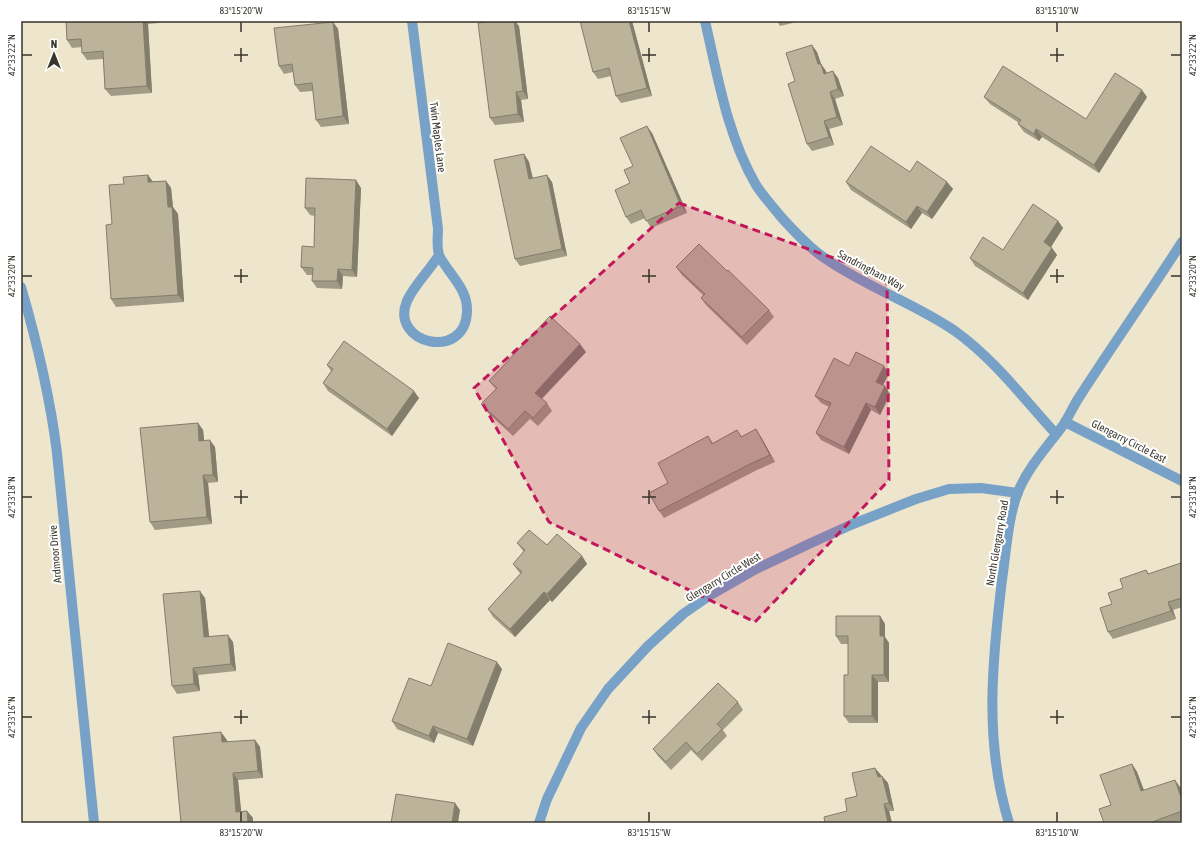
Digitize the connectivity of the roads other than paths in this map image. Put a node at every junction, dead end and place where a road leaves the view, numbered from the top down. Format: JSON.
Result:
{"nodes":[{"id":1,"x":412,"y":21,"type":"edge"},
{"id":2,"x":705,"y":21,"type":"edge"},
{"id":3,"x":1182,"y":242,"type":"edge"},
{"id":4,"x":439,"y":256,"type":"junction"},
{"id":5,"x":21,"y":287,"type":"edge"},
{"id":6,"x":1065,"y":422,"type":"junction"},
{"id":7,"x":1056,"y":434,"type":"junction"},
{"id":8,"x":1182,"y":481,"type":"edge"},
{"id":9,"x":1018,"y":493,"type":"junction"},
{"id":10,"x":94,"y":823,"type":"edge"},
{"id":11,"x":539,"y":823,"type":"edge"},
{"id":12,"x":1009,"y":823,"type":"edge"}],
"edges":[{"from":1,"to":4,"type":"street","name":"Twin Maples Lane"},
{"from":2,"to":7,"type":"street","name":"Sandringham Way"},
{"from":3,"to":6,"type":"street","name":"North Glengarry Road"},
{"from":4,"to":4,"type":"street"},
{"from":5,"to":10,"type":"street","name":"Ardmoor Drive"},
{"from":6,"to":7,"type":"street","name":"North Glengarry Road"},
{"from":6,"to":8,"type":"street","name":"Glengarry Circle East"},
{"from":7,"to":9,"type":"street","name":"North Glengarry Road"},
{"from":9,"to":11,"type":"street","name":"Glengarry Circle West"},
{"from":9,"to":12,"type":"street","name":"North Glengarry Road"}]}
